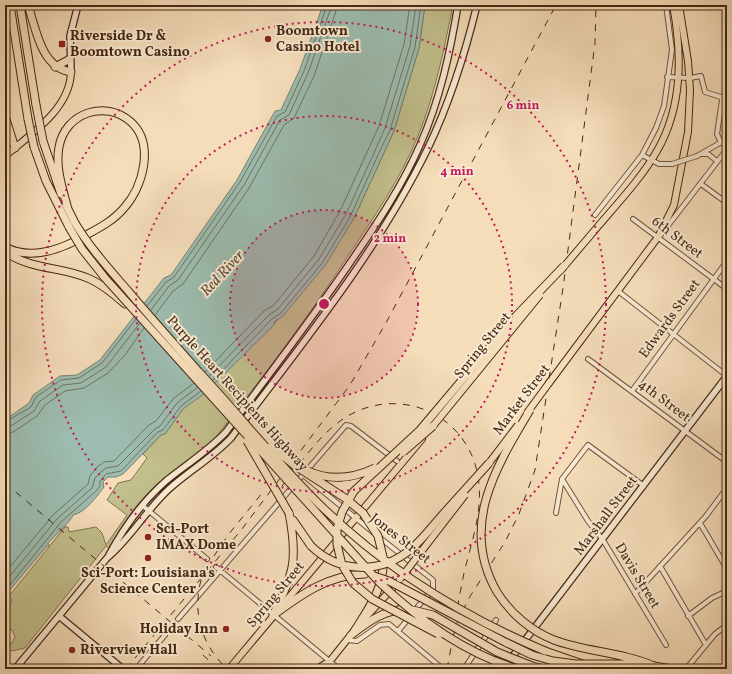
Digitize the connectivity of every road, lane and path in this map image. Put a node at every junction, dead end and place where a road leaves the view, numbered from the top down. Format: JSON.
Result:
{"nodes":[{"id":1,"x":6,"y":5,"type":"edge"},
{"id":2,"x":10,"y":5,"type":"edge"},
{"id":3,"x":20,"y":5,"type":"edge"},
{"id":4,"x":28,"y":5,"type":"edge"},
{"id":5,"x":78,"y":5,"type":"edge"},
{"id":6,"x":458,"y":5,"type":"edge"},
{"id":7,"x":477,"y":5,"type":"edge"},
{"id":8,"x":666,"y":5,"type":"edge"},
{"id":9,"x":673,"y":5,"type":"edge"},
{"id":10,"x":679,"y":5,"type":"edge"},
{"id":11,"x":5,"y":38,"type":"edge"},
{"id":12,"x":70,"y":59,"type":"junction"},
{"id":13,"x":55,"y":67,"type":"junction"},
{"id":14,"x":71,"y":72,"type":"junction"},
{"id":15,"x":667,"y":77,"type":"junction"},
{"id":16,"x":679,"y":78,"type":"junction"},
{"id":17,"x":690,"y":78,"type":"junction"},
{"id":18,"x":5,"y":116,"type":"edge"},
{"id":19,"x":727,"y":139,"type":"edge"},
{"id":20,"x":721,"y":143,"type":"junction"},
{"id":21,"x":15,"y":148,"type":"junction"},
{"id":22,"x":727,"y":149,"type":"edge"},
{"id":23,"x":702,"y":154,"type":"junction"},
{"id":24,"x":642,"y":155,"type":"junction"},
{"id":25,"x":5,"y":156,"type":"edge"},
{"id":26,"x":651,"y":159,"type":"junction"},
{"id":27,"x":718,"y":161,"type":"junction"},
{"id":28,"x":701,"y":184,"type":"junction"},
{"id":29,"x":727,"y":203,"type":"edge"},
{"id":30,"x":68,"y":209,"type":"junction"},
{"id":31,"x":595,"y":215,"type":"dead end"},
{"id":32,"x":632,"y":219,"type":"dead end"},
{"id":33,"x":658,"y":237,"type":"junction"},
{"id":34,"x":5,"y":247,"type":"edge"},
{"id":35,"x":5,"y":252,"type":"edge"},
{"id":36,"x":727,"y":261,"type":"edge"},
{"id":37,"x":564,"y":266,"type":"junction"},
{"id":38,"x":713,"y":279,"type":"junction"},
{"id":39,"x":727,"y":289,"type":"edge"},
{"id":40,"x":618,"y":291,"type":"junction"},
{"id":41,"x":139,"y":316,"type":"junction"},
{"id":42,"x":673,"y":335,"type":"junction"},
{"id":43,"x":588,"y":359,"type":"dead end"},
{"id":44,"x":727,"y":376,"type":"edge"},
{"id":45,"x":632,"y":391,"type":"junction"},
{"id":46,"x":530,"y":410,"type":"junction"},
{"id":47,"x":433,"y":426,"type":"junction"},
{"id":48,"x":244,"y":429,"type":"junction"},
{"id":49,"x":685,"y":431,"type":"junction"},
{"id":50,"x":285,"y":458,"type":"junction"},
{"id":51,"x":397,"y":461,"type":"dead end"},
{"id":52,"x":727,"y":462,"type":"edge"},
{"id":53,"x":489,"y":463,"type":"junction"},
{"id":54,"x":303,"y":475,"type":"junction"},
{"id":55,"x":562,"y":479,"type":"junction"},
{"id":56,"x":644,"y":486,"type":"junction"},
{"id":57,"x":727,"y":488,"type":"edge"},
{"id":58,"x":143,"y":506,"type":"junction"},
{"id":59,"x":149,"y":511,"type":"junction"},
{"id":60,"x":289,"y":513,"type":"junction"},
{"id":61,"x":556,"y":513,"type":"dead end"},
{"id":62,"x":355,"y":518,"type":"junction"},
{"id":63,"x":700,"y":523,"type":"junction"},
{"id":64,"x":603,"y":540,"type":"junction"},
{"id":65,"x":107,"y":558,"type":"junction"},
{"id":66,"x":207,"y":559,"type":"dead end"},
{"id":67,"x":660,"y":566,"type":"junction"},
{"id":68,"x":216,"y":567,"type":"dead end"},
{"id":69,"x":727,"y":569,"type":"edge"},
{"id":70,"x":221,"y":572,"type":"junction"},
{"id":71,"x":727,"y":591,"type":"edge"},
{"id":72,"x":635,"y":594,"type":"junction"},
{"id":73,"x":273,"y":615,"type":"junction"},
{"id":74,"x":59,"y":616,"type":"junction"},
{"id":75,"x":688,"y":616,"type":"junction"},
{"id":76,"x":178,"y":619,"type":"dead end"},
{"id":77,"x":496,"y":620,"type":"dead end"},
{"id":78,"x":727,"y":625,"type":"edge"},
{"id":79,"x":398,"y":631,"type":"junction"},
{"id":80,"x":165,"y":635,"type":"dead end"},
{"id":81,"x":351,"y":635,"type":"junction"},
{"id":82,"x":666,"y":645,"type":"dead end"},
{"id":83,"x":706,"y":645,"type":"junction"},
{"id":84,"x":465,"y":646,"type":"junction"},
{"id":85,"x":330,"y":661,"type":"junction"},
{"id":86,"x":232,"y":666,"type":"edge"},
{"id":87,"x":654,"y":666,"type":"junction"},
{"id":88,"x":15,"y":669,"type":"edge"},
{"id":89,"x":123,"y":669,"type":"edge"},
{"id":90,"x":136,"y":669,"type":"edge"},
{"id":91,"x":317,"y":669,"type":"edge"},
{"id":92,"x":327,"y":669,"type":"edge"},
{"id":93,"x":339,"y":669,"type":"edge"},
{"id":94,"x":444,"y":669,"type":"edge"},
{"id":95,"x":464,"y":669,"type":"edge"},
{"id":96,"x":503,"y":669,"type":"edge"},
{"id":97,"x":518,"y":669,"type":"edge"},
{"id":98,"x":544,"y":669,"type":"edge"},
{"id":99,"x":597,"y":669,"type":"edge"},
{"id":100,"x":672,"y":669,"type":"edge"},
{"id":101,"x":686,"y":669,"type":"edge"}],
"edges":[{"from":1,"to":11,"type":"highway"},
{"from":2,"to":41,"type":"highway","name":"Purple Heart Recipients Highway","bridge":true},
{"from":3,"to":30,"type":"highway","name":"Purple Heart Recipients Highway","bridge":true},
{"from":4,"to":13,"type":"highway"},
{"from":5,"to":12,"type":"main road"},
{"from":6,"to":58,"type":"main road"},
{"from":7,"to":59,"type":"main road"},
{"from":8,"to":15,"type":"street"},
{"from":9,"to":16,"type":"main road","name":"Spring Street"},
{"from":10,"to":17,"type":"main road"},
{"from":12,"to":13,"type":"highway"},
{"from":12,"to":14,"type":"main road"},
{"from":13,"to":14,"type":"highway"},
{"from":14,"to":21,"type":"main road"},
{"from":15,"to":16,"type":"street"},
{"from":15,"to":24,"type":"street"},
{"from":16,"to":17,"type":"street"},
{"from":16,"to":26,"type":"main road","name":"Spring Street"},
{"from":17,"to":20,"type":"street"},
{"from":17,"to":33,"type":"main road"},
{"from":18,"to":21,"type":"highway"},
{"from":19,"to":20,"type":"street"},
{"from":20,"to":23,"type":"street"},
{"from":21,"to":25,"type":"main road"},
{"from":22,"to":27,"type":"street","name":"Market Street"},
{"from":23,"to":26,"type":"street","bridge":true},
{"from":23,"to":27,"type":"street"},
{"from":24,"to":26,"type":"street"},
{"from":24,"to":31,"type":"street"},
{"from":26,"to":37,"type":"main road","name":"Spring Street","bridge":true},
{"from":27,"to":28,"type":"street","name":"Market Street"},
{"from":28,"to":29,"type":"street"},
{"from":28,"to":33,"type":"street","name":"Market Street"},
{"from":30,"to":34,"type":"highway"},
{"from":30,"to":48,"type":"highway","name":"Purple Heart Recipients Highway","bridge":true},
{"from":32,"to":33,"type":"street","name":"6th Street"},
{"from":33,"to":38,"type":"street","name":"6th Street"},
{"from":33,"to":40,"type":"main road","name":"Market Street"},
{"from":35,"to":41,"type":"highway","bridge":true},
{"from":36,"to":38,"type":"street","name":"Edwards Street"},
{"from":37,"to":47,"type":"main road","name":"Spring Street","bridge":true},
{"from":37,"to":84,"type":"highway","bridge":true},
{"from":38,"to":39,"type":"street","name":"6th Street"},
{"from":38,"to":42,"type":"street","name":"Edwards Street"},
{"from":40,"to":42,"type":"street"},
{"from":40,"to":46,"type":"main road","name":"Market Street","bridge":true},
{"from":41,"to":48,"type":"highway","name":"Purple Heart Recipients Highway","bridge":true},
{"from":42,"to":44,"type":"street"},
{"from":42,"to":45,"type":"street","name":"Edwards Street"},
{"from":43,"to":45,"type":"street","name":"4th Street"},
{"from":44,"to":49,"type":"main road","name":"Marshall Street"},
{"from":45,"to":49,"type":"street","name":"4th Street"},
{"from":46,"to":53,"type":"main road","name":"Market Street","bridge":true},
{"from":46,"to":87,"type":"highway","bridge":true},
{"from":47,"to":50,"type":"highway","bridge":true},
{"from":47,"to":62,"type":"main road","name":"Spring Street","bridge":true},
{"from":48,"to":50,"type":"highway","bridge":true},
{"from":48,"to":60,"type":"highway","bridge":true},
{"from":48,"to":84,"type":"highway","name":"Purple Heart Recipients Highway","bridge":true},
{"from":48,"to":99,"type":"highway","name":"Purple Heart Recipients Highway","bridge":true},
{"from":49,"to":52,"type":"street","name":"4th Street"},
{"from":49,"to":56,"type":"main road","name":"Marshall Street"},
{"from":50,"to":81,"type":"highway","bridge":true},
{"from":51,"to":54,"type":"street"},
{"from":53,"to":60,"type":"highway","bridge":true},
{"from":53,"to":81,"type":"main road","name":"Market Street","bridge":true},
{"from":54,"to":62,"type":"street","name":"Jones Street"},
{"from":54,"to":70,"type":"street"},
{"from":55,"to":56,"type":"street"},
{"from":55,"to":61,"type":"street"},
{"from":55,"to":64,"type":"street","name":"Davis Street"},
{"from":56,"to":64,"type":"main road","name":"Marshall Street"},
{"from":57,"to":63,"type":"street"},
{"from":58,"to":59,"type":"street"},
{"from":58,"to":65,"type":"main road"},
{"from":59,"to":65,"type":"main road"},
{"from":59,"to":66,"type":"street"},
{"from":60,"to":73,"type":"highway"},
{"from":62,"to":73,"type":"main road","name":"Spring Street"},
{"from":62,"to":79,"type":"street","name":"Jones Street"},
{"from":63,"to":67,"type":"street"},
{"from":63,"to":69,"type":"street"},
{"from":64,"to":72,"type":"street","name":"Davis Street"},
{"from":64,"to":96,"type":"main road","name":"Marshall Street"},
{"from":65,"to":74,"type":"main road"},
{"from":67,"to":72,"type":"street"},
{"from":67,"to":75,"type":"street"},
{"from":68,"to":70,"type":"street"},
{"from":70,"to":73,"type":"street"},
{"from":70,"to":76,"type":"street"},
{"from":71,"to":75,"type":"street"},
{"from":72,"to":82,"type":"street","name":"Davis Street"},
{"from":73,"to":85,"type":"street"},
{"from":73,"to":86,"type":"main road","name":"Spring Street"},
{"from":73,"to":87,"type":"highway","bridge":true},
{"from":74,"to":88,"type":"main road"},
{"from":74,"to":89,"type":"main road"},
{"from":75,"to":83,"type":"street"},
{"from":77,"to":95,"type":"street"},
{"from":78,"to":83,"type":"street"},
{"from":79,"to":81,"type":"street"},
{"from":79,"to":94,"type":"street"},
{"from":80,"to":90,"type":"street"},
{"from":81,"to":85,"type":"main road","name":"Market Street"},
{"from":81,"to":98,"type":"highway","bridge":true},
{"from":83,"to":101,"type":"street"},
{"from":84,"to":97,"type":"highway","name":"Purple Heart Recipients Highway","bridge":true},
{"from":85,"to":91,"type":"main road","name":"Market Street"},
{"from":85,"to":92,"type":"main road","name":"Market Street"},
{"from":85,"to":93,"type":"street"},
{"from":87,"to":100,"type":"highway"}]}
